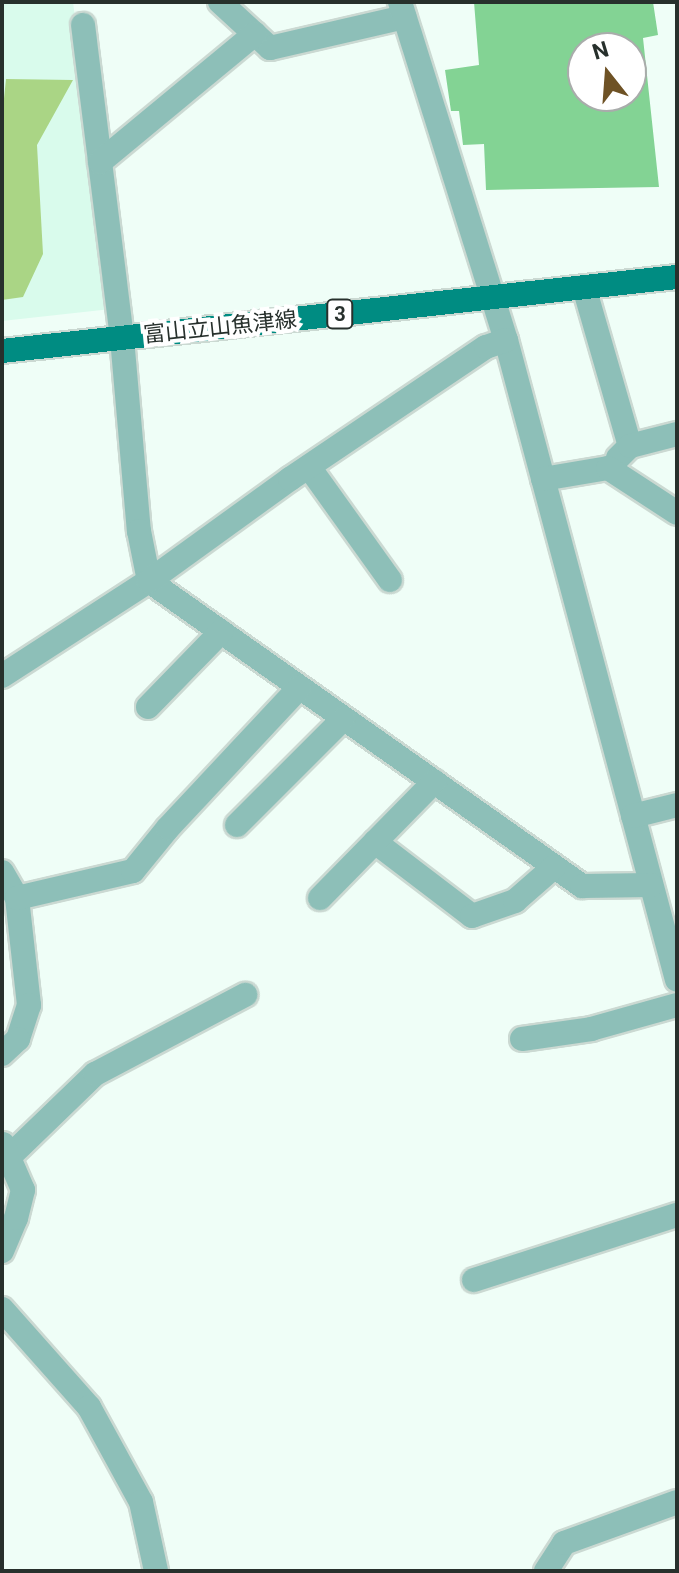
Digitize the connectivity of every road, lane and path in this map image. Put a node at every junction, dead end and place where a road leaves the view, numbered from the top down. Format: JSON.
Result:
{"nodes":[{"id":1,"x":220,"y":2,"type":"edge"},
{"id":2,"x":402,"y":9,"type":"edge"},
{"id":3,"x":83,"y":25,"type":"dead end"},
{"id":4,"x":255,"y":34,"type":"junction"},
{"id":5,"x":100,"y":162,"type":"junction"},
{"id":6,"x":677,"y":277,"type":"edge"},
{"id":7,"x":584,"y":287,"type":"junction"},
{"id":8,"x":494,"y":298,"type":"junction"},
{"id":9,"x":122,"y":338,"type":"junction"},
{"id":10,"x":506,"y":340,"type":"junction"},
{"id":11,"x":2,"y":351,"type":"edge"},
{"id":12,"x":677,"y":434,"type":"edge"},
{"id":13,"x":630,"y":446,"type":"junction"},
{"id":14,"x":309,"y":467,"type":"junction"},
{"id":15,"x":608,"y":468,"type":"junction"},
{"id":16,"x":543,"y":479,"type":"junction"},
{"id":17,"x":677,"y":513,"type":"edge"},
{"id":18,"x":390,"y":580,"type":"dead end"},
{"id":19,"x":149,"y":581,"type":"junction"},
{"id":20,"x":221,"y":632,"type":"junction"},
{"id":21,"x":2,"y":676,"type":"edge"},
{"id":22,"x":299,"y":688,"type":"junction"},
{"id":23,"x":148,"y":707,"type":"dead end"},
{"id":24,"x":343,"y":719,"type":"junction"},
{"id":25,"x":434,"y":782,"type":"junction"},
{"id":26,"x":677,"y":805,"type":"edge"},
{"id":27,"x":633,"y":816,"type":"junction"},
{"id":28,"x":237,"y":825,"type":"dead end"},
{"id":29,"x":375,"y":842,"type":"junction"},
{"id":30,"x":554,"y":867,"type":"junction"},
{"id":31,"x":2,"y":872,"type":"edge"},
{"id":32,"x":651,"y":885,"type":"junction"},
{"id":33,"x":17,"y":898,"type":"junction"},
{"id":34,"x":320,"y":898,"type":"dead end"},
{"id":35,"x":677,"y":980,"type":"edge"},
{"id":36,"x":245,"y":995,"type":"dead end"},
{"id":37,"x":677,"y":1005,"type":"edge"},
{"id":38,"x":522,"y":1039,"type":"dead end"},
{"id":39,"x":2,"y":1054,"type":"edge"},
{"id":40,"x":5,"y":1149,"type":"edge"},
{"id":41,"x":677,"y":1215,"type":"edge"},
{"id":42,"x":3,"y":1245,"type":"edge"},
{"id":43,"x":474,"y":1280,"type":"dead end"},
{"id":44,"x":2,"y":1309,"type":"edge"},
{"id":45,"x":677,"y":1502,"type":"edge"},
{"id":46,"x":156,"y":1571,"type":"edge"},
{"id":47,"x":546,"y":1571,"type":"edge"}],
"edges":[{"from":1,"to":4,"type":"street"},
{"from":2,"to":4,"type":"street"},
{"from":2,"to":8,"type":"street"},
{"from":3,"to":5,"type":"street"},
{"from":4,"to":5,"type":"street"},
{"from":5,"to":9,"type":"street"},
{"from":6,"to":7,"type":"main road","name":"富山立山魚津線","number":"3"},
{"from":7,"to":8,"type":"main road","name":"富山立山魚津線","number":"3"},
{"from":7,"to":13,"type":"street"},
{"from":8,"to":9,"type":"main road","name":"富山立山魚津線","number":"3"},
{"from":8,"to":10,"type":"street"},
{"from":9,"to":11,"type":"main road","name":"富山立山魚津線","number":"3"},
{"from":9,"to":19,"type":"street"},
{"from":10,"to":14,"type":"street"},
{"from":10,"to":16,"type":"street"},
{"from":12,"to":13,"type":"street"},
{"from":13,"to":15,"type":"street"},
{"from":14,"to":18,"type":"street"},
{"from":14,"to":19,"type":"street"},
{"from":15,"to":16,"type":"street"},
{"from":15,"to":17,"type":"street"},
{"from":16,"to":27,"type":"street"},
{"from":19,"to":20,"type":"street"},
{"from":19,"to":21,"type":"street"},
{"from":20,"to":22,"type":"street"},
{"from":20,"to":23,"type":"street"},
{"from":22,"to":24,"type":"street"},
{"from":22,"to":33,"type":"street"},
{"from":24,"to":25,"type":"street"},
{"from":24,"to":28,"type":"street"},
{"from":25,"to":29,"type":"street"},
{"from":25,"to":30,"type":"street"},
{"from":26,"to":27,"type":"street"},
{"from":27,"to":32,"type":"street"},
{"from":29,"to":30,"type":"street"},
{"from":29,"to":34,"type":"street"},
{"from":30,"to":32,"type":"street"},
{"from":31,"to":33,"type":"street"},
{"from":32,"to":35,"type":"street"},
{"from":33,"to":39,"type":"street"},
{"from":36,"to":40,"type":"street"},
{"from":37,"to":38,"type":"street"},
{"from":40,"to":42,"type":"street"},
{"from":41,"to":43,"type":"street"},
{"from":44,"to":46,"type":"street"},
{"from":45,"to":47,"type":"street"}]}
